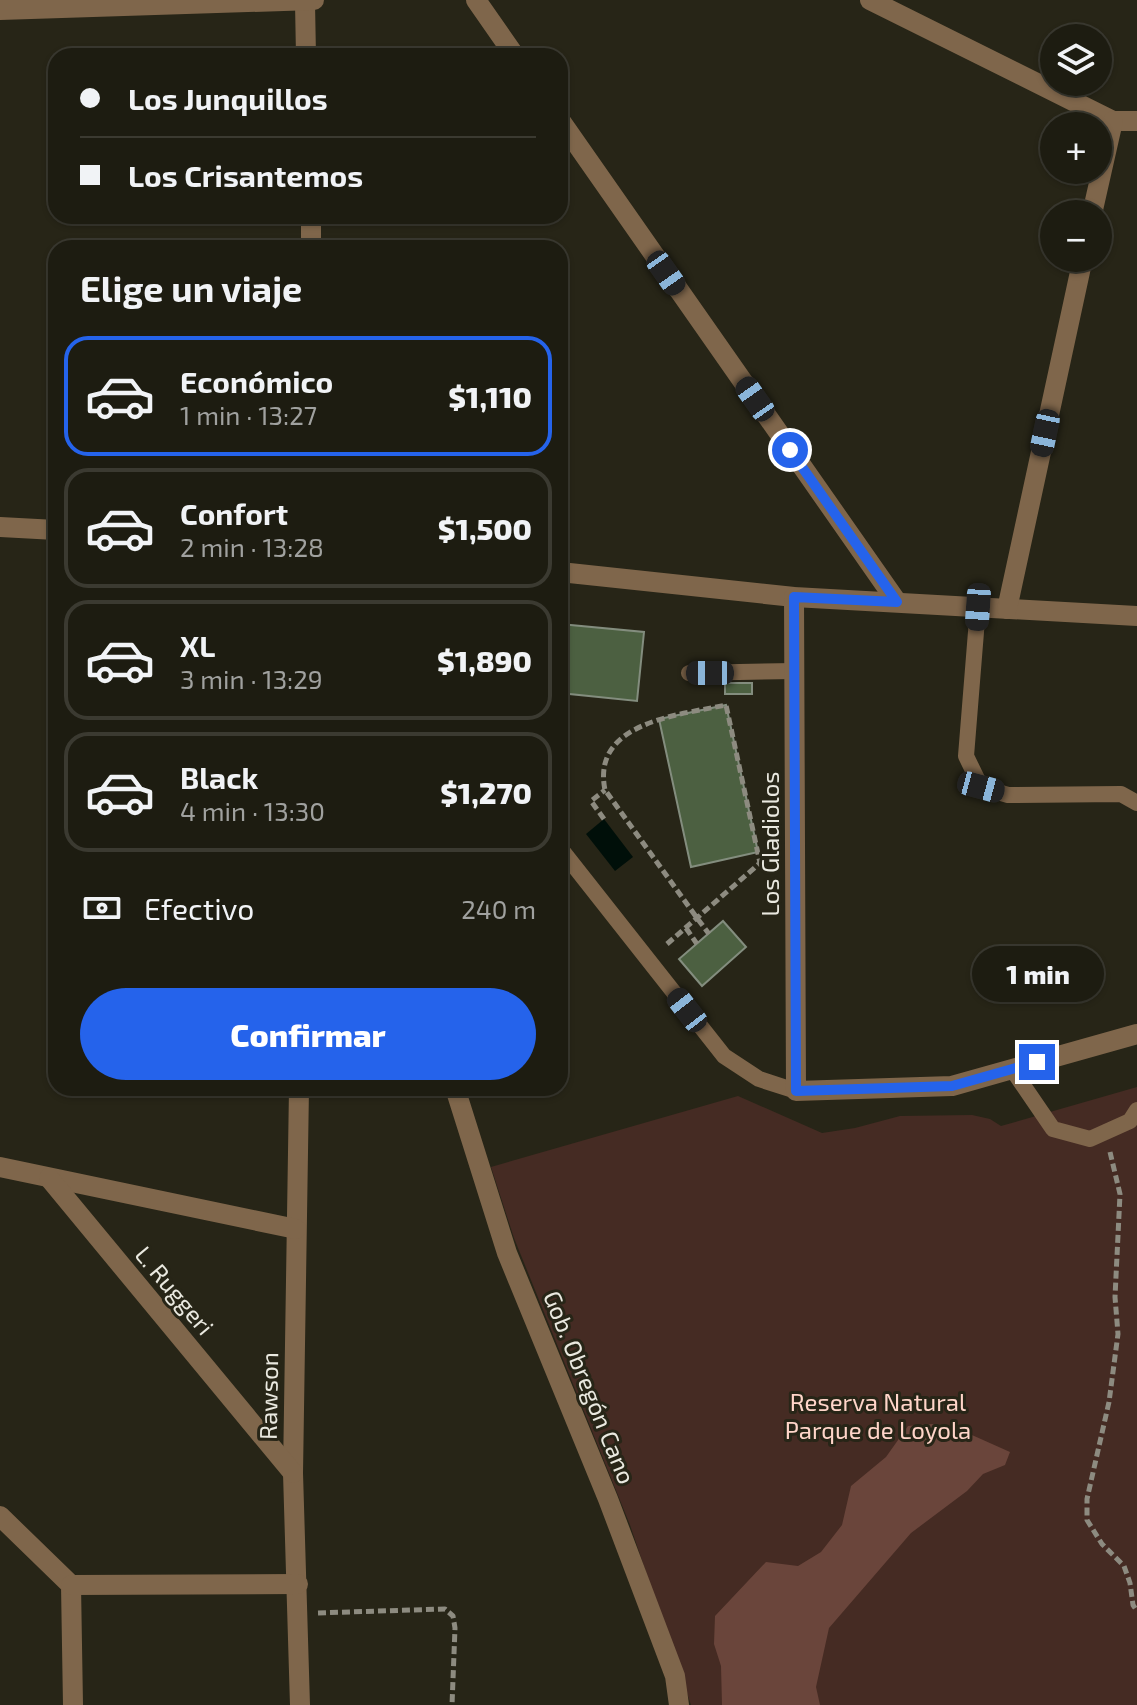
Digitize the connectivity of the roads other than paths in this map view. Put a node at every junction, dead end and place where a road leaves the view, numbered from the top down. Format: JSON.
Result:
{"nodes":[{"id":1,"x":476,"y":0,"type":"edge"},
{"id":2,"x":870,"y":0,"type":"edge"},
{"id":3,"x":309,"y":1,"type":"edge"},
{"id":4,"x":0,"y":10,"type":"edge"},
{"id":5,"x":306,"y":48,"type":"edge"},
{"id":6,"x":509,"y":48,"type":"edge"},
{"id":7,"x":1113,"y":121,"type":"junction"},
{"id":8,"x":1137,"y":121,"type":"edge"},
{"id":9,"x":568,"y":131,"type":"edge"},
{"id":10,"x":1095,"y":200,"type":"edge"},
{"id":11,"x":1080,"y":272,"type":"edge"},
{"id":12,"x":0,"y":527,"type":"edge"},
{"id":13,"x":48,"y":530,"type":"edge"},
{"id":14,"x":568,"y":573,"type":"edge"},
{"id":15,"x":794,"y":597,"type":"junction"},
{"id":16,"x":897,"y":602,"type":"junction"},
{"id":17,"x":978,"y":607,"type":"junction"},
{"id":18,"x":1007,"y":609,"type":"junction"},
{"id":19,"x":1137,"y":616,"type":"edge"},
{"id":20,"x":795,"y":671,"type":"junction"},
{"id":21,"x":689,"y":673,"type":"dead end"},
{"id":22,"x":1137,"y":803,"type":"edge"},
{"id":23,"x":568,"y":858,"type":"edge"},
{"id":24,"x":1137,"y":1023,"type":"edge"},
{"id":25,"x":1137,"y":1034,"type":"edge"},
{"id":26,"x":1012,"y":1069,"type":"junction"},
{"id":27,"x":796,"y":1091,"type":"junction"},
{"id":28,"x":299,"y":1096,"type":"edge"},
{"id":29,"x":458,"y":1096,"type":"edge"},
{"id":30,"x":1137,"y":1110,"type":"edge"},
{"id":31,"x":0,"y":1167,"type":"edge"},
{"id":32,"x":49,"y":1178,"type":"junction"},
{"id":33,"x":296,"y":1229,"type":"junction"},
{"id":34,"x":293,"y":1473,"type":"junction"},
{"id":35,"x":0,"y":1516,"type":"edge"},
{"id":36,"x":298,"y":1584,"type":"junction"},
{"id":37,"x":71,"y":1585,"type":"junction"},
{"id":38,"x":73,"y":1705,"type":"edge"},
{"id":39,"x":300,"y":1705,"type":"edge"},
{"id":40,"x":679,"y":1705,"type":"edge"}],
"edges":[{"from":1,"to":6,"type":"street"},
{"from":2,"to":7,"type":"street"},
{"from":3,"to":4,"type":"street"},
{"from":3,"to":5,"type":"street"},
{"from":7,"to":8,"type":"street"},
{"from":7,"to":10,"type":"street"},
{"from":9,"to":16,"type":"street"},
{"from":11,"to":18,"type":"street"},
{"from":12,"to":13,"type":"street"},
{"from":14,"to":15,"type":"street"},
{"from":15,"to":16,"type":"street"},
{"from":15,"to":20,"type":"street","name":"Los Gladiolos"},
{"from":16,"to":17,"type":"street"},
{"from":17,"to":18,"type":"street"},
{"from":17,"to":22,"type":"lane"},
{"from":18,"to":19,"type":"street"},
{"from":20,"to":21,"type":"lane"},
{"from":20,"to":27,"type":"street","name":"Los Gladiolos"},
{"from":23,"to":27,"type":"lane"},
{"from":24,"to":25,"type":"lane"},
{"from":25,"to":26,"type":"street"},
{"from":26,"to":27,"type":"street"},
{"from":26,"to":30,"type":"lane"},
{"from":28,"to":33,"type":"street","name":"Rawson"},
{"from":29,"to":40,"type":"street","name":"Gob. Obregón Cano"},
{"from":31,"to":32,"type":"street"},
{"from":32,"to":33,"type":"street"},
{"from":32,"to":34,"type":"street","name":"L. Ruggeri"},
{"from":33,"to":34,"type":"street","name":"Rawson"},
{"from":34,"to":36,"type":"street","name":"Rawson"},
{"from":35,"to":37,"type":"street"},
{"from":36,"to":37,"type":"street"},
{"from":36,"to":39,"type":"street","name":"Rawson"},
{"from":37,"to":38,"type":"street"}]}
